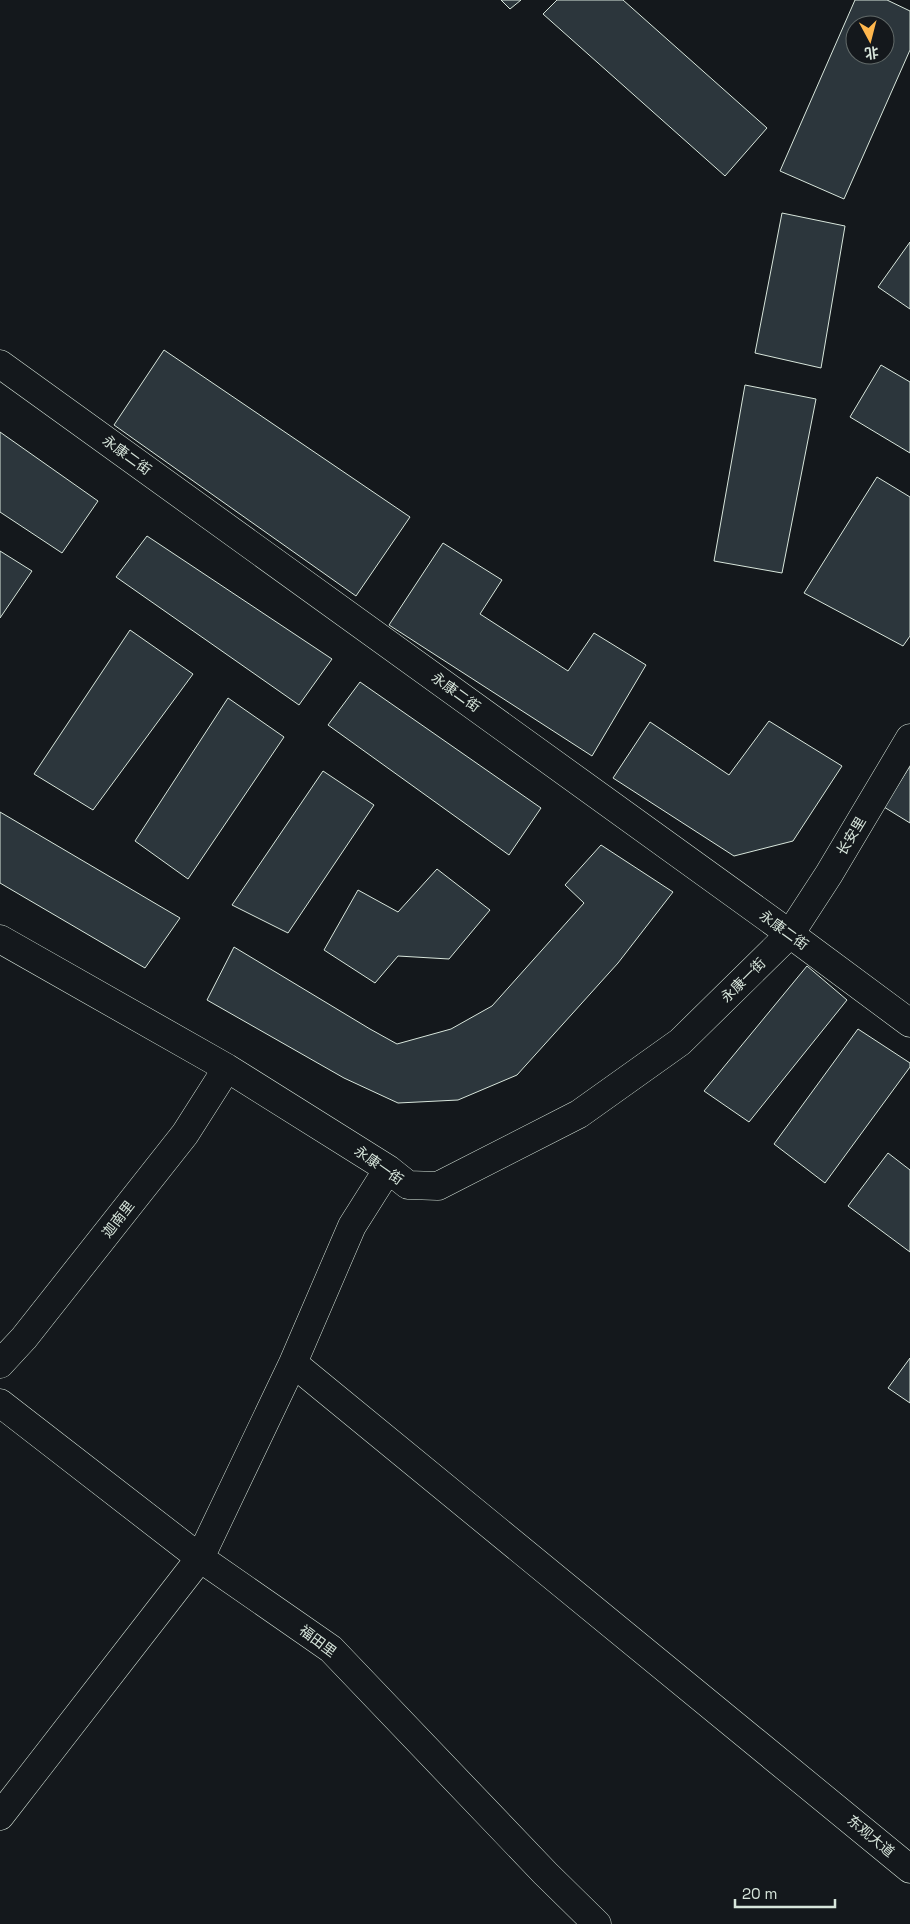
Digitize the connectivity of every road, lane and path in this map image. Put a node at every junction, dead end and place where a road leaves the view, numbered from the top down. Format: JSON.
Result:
{"nodes":[{"id":1,"x":0,"y":364,"type":"edge"},
{"id":2,"x":910,"y":738,"type":"edge"},
{"id":3,"x":790,"y":934,"type":"junction"},
{"id":4,"x":0,"y":939,"type":"edge"},
{"id":5,"x":910,"y":1024,"type":"edge"},
{"id":6,"x":228,"y":1068,"type":"junction"},
{"id":7,"x":388,"y":1169,"type":"junction"},
{"id":8,"x":293,"y":1363,"type":"junction"},
{"id":9,"x":0,"y":1364,"type":"edge"},
{"id":10,"x":0,"y":1404,"type":"edge"},
{"id":11,"x":200,"y":1558,"type":"junction"},
{"id":12,"x":0,"y":1816,"type":"edge"},
{"id":13,"x":907,"y":1860,"type":"edge"},
{"id":14,"x":597,"y":1924,"type":"edge"}],
"edges":[{"from":1,"to":3,"type":"street","name":"永康二街"},
{"from":2,"to":3,"type":"street","name":"长安里"},
{"from":3,"to":5,"type":"street","name":"永康二街"},
{"from":3,"to":7,"type":"street","name":"永康一街"},
{"from":4,"to":6,"type":"street","name":"永康一街"},
{"from":6,"to":7,"type":"street","name":"永康一街"},
{"from":6,"to":9,"type":"street","name":"迦南里"},
{"from":7,"to":8,"type":"street"},
{"from":8,"to":11,"type":"street"},
{"from":8,"to":13,"type":"street","name":"东观大道"},
{"from":10,"to":11,"type":"street","name":"福田里"},
{"from":11,"to":12,"type":"street"},
{"from":11,"to":14,"type":"street","name":"福田里"}]}
